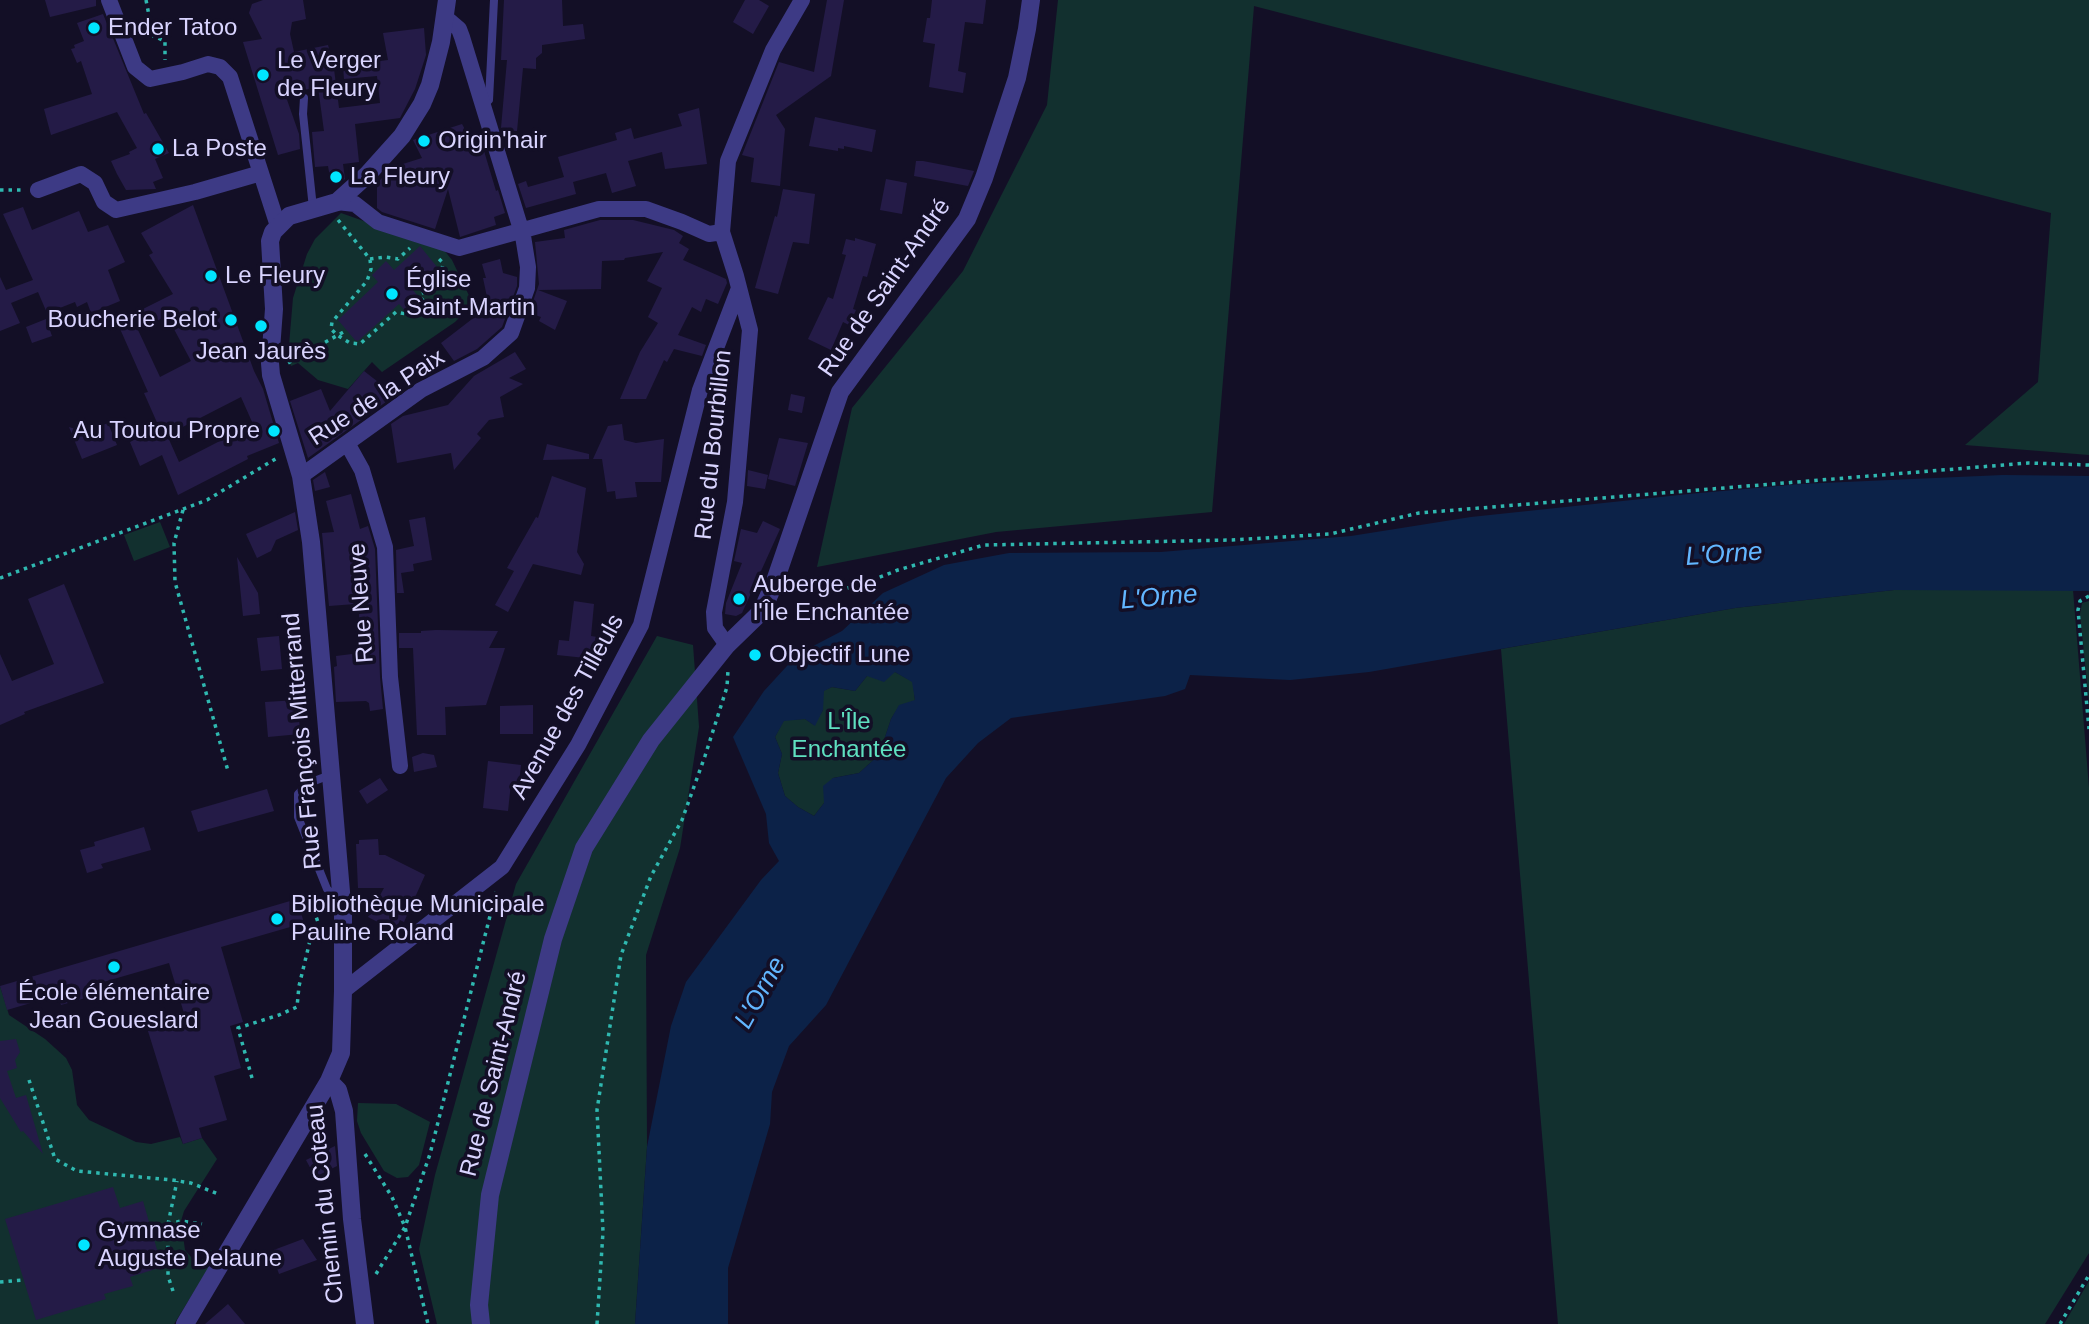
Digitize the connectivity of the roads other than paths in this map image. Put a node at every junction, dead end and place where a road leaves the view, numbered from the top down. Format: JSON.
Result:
{"nodes":[{"id":1,"x":109,"y":0,"type":"edge"},
{"id":2,"x":495,"y":0,"type":"edge"},
{"id":3,"x":802,"y":0,"type":"edge"},
{"id":4,"x":1031,"y":0,"type":"edge"},
{"id":5,"x":446,"y":8,"type":"edge"},
{"id":6,"x":304,"y":98,"type":"dead end"},
{"id":7,"x":483,"y":108,"type":"junction"},
{"id":8,"x":261,"y":173,"type":"junction"},
{"id":9,"x":38,"y":190,"type":"road end"},
{"id":10,"x":313,"y":208,"type":"junction"},
{"id":11,"x":334,"y":208,"type":"junction"},
{"id":12,"x":278,"y":226,"type":"junction"},
{"id":13,"x":521,"y":232,"type":"junction"},
{"id":14,"x":722,"y":232,"type":"junction"},
{"id":15,"x":739,"y":288,"type":"junction"},
{"id":16,"x":347,"y":443,"type":"junction"},
{"id":17,"x":301,"y":476,"type":"junction"},
{"id":18,"x":727,"y":645,"type":"junction"},
{"id":19,"x":400,"y":766,"type":"dead end"},
{"id":20,"x":330,"y":775,"type":"junction"},
{"id":21,"x":341,"y":901,"type":"junction"},
{"id":22,"x":343,"y":991,"type":"junction"},
{"id":23,"x":329,"y":1081,"type":"junction"},
{"id":24,"x":185,"y":1324,"type":"edge"},
{"id":25,"x":365,"y":1324,"type":"edge"},
{"id":26,"x":481,"y":1324,"type":"edge"}],
"edges":[{"from":1,"to":8,"type":"street"},
{"from":2,"to":7,"type":"lane"},
{"from":3,"to":14,"type":"street"},
{"from":4,"to":18,"type":"street","name":"Rue de Saint-André"},
{"from":5,"to":7,"type":"street","name":"Rue de la Paix"},
{"from":5,"to":11,"type":"street"},
{"from":6,"to":10,"type":"lane"},
{"from":7,"to":13,"type":"street","name":"Rue de la Paix"},
{"from":8,"to":9,"type":"street"},
{"from":8,"to":12,"type":"street"},
{"from":10,"to":11,"type":"street"},
{"from":10,"to":12,"type":"street"},
{"from":11,"to":13,"type":"street"},
{"from":12,"to":17,"type":"street","name":"Rue François Mitterrand"},
{"from":13,"to":14,"type":"street"},
{"from":13,"to":16,"type":"street","name":"Rue de la Paix"},
{"from":14,"to":15,"type":"street","name":"Rue du Bourbillon"},
{"from":15,"to":18,"type":"street","name":"Rue du Bourbillon"},
{"from":15,"to":22,"type":"street","name":"Avenue des Tilleuls"},
{"from":16,"to":17,"type":"street","name":"Rue de la Paix"},
{"from":16,"to":19,"type":"street","name":"Rue Neuve"},
{"from":17,"to":20,"type":"street","name":"Rue François Mitterrand"},
{"from":18,"to":26,"type":"street","name":"Rue de Saint-André"},
{"from":20,"to":21,"type":"street","name":"Rue François Mitterrand"},
{"from":20,"to":21,"type":"lane"},
{"from":21,"to":22,"type":"street","name":"Rue François Mitterrand"},
{"from":22,"to":23,"type":"street","name":"Rue François Mitterrand"},
{"from":23,"to":24,"type":"street","name":"Rue François Mitterrand"},
{"from":23,"to":25,"type":"street","name":"Chemin du Coteau"}]}
